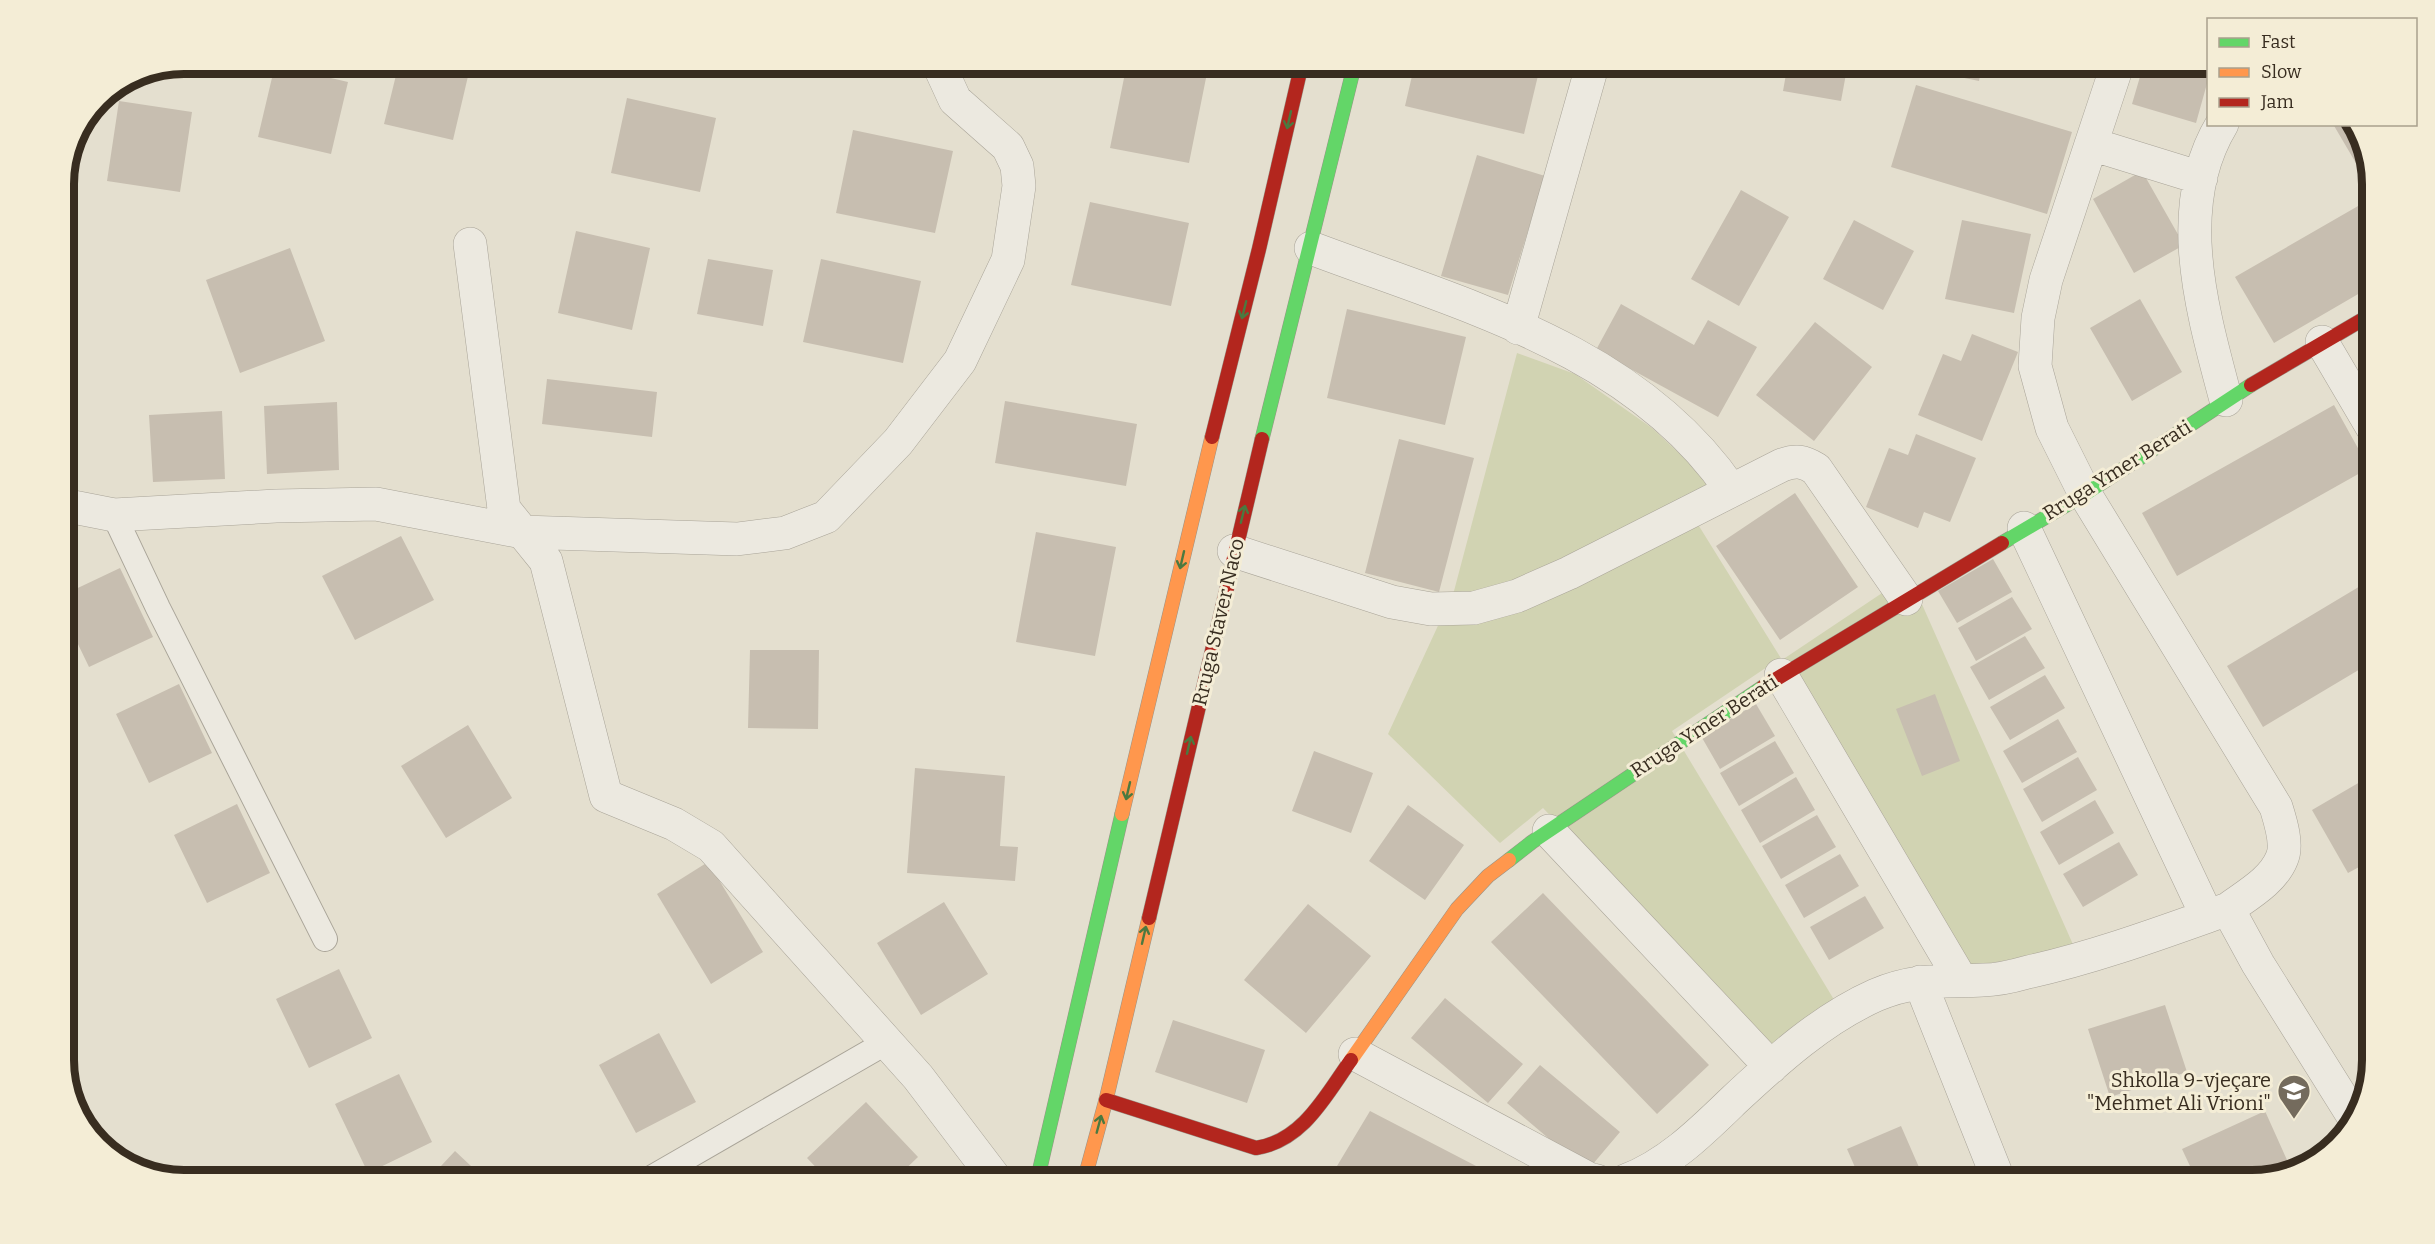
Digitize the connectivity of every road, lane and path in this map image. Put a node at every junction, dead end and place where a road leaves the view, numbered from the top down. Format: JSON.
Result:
{"nodes":[{"id":1,"x":943,"y":74,"type":"edge"},
{"id":2,"x":1299,"y":74,"type":"edge"},
{"id":3,"x":1352,"y":74,"type":"edge"},
{"id":4,"x":1590,"y":74,"type":"edge"},
{"id":5,"x":2114,"y":74,"type":"edge"},
{"id":6,"x":2221,"y":126,"type":"edge"},
{"id":7,"x":2091,"y":144,"type":"junction"},
{"id":8,"x":2201,"y":178,"type":"junction"},
{"id":9,"x":470,"y":244,"type":"dead end"},
{"id":10,"x":1311,"y":248,"type":"junction"},
{"id":11,"x":2361,"y":320,"type":"edge"},
{"id":12,"x":1518,"y":328,"type":"junction"},
{"id":13,"x":2322,"y":342,"type":"junction"},
{"id":14,"x":2226,"y":400,"type":"junction"},
{"id":15,"x":2361,"y":409,"type":"edge"},
{"id":16,"x":1731,"y":490,"type":"junction"},
{"id":17,"x":2085,"y":494,"type":"junction"},
{"id":18,"x":74,"y":507,"type":"edge"},
{"id":19,"x":114,"y":515,"type":"junction"},
{"id":20,"x":2024,"y":528,"type":"junction"},
{"id":21,"x":522,"y":532,"type":"junction"},
{"id":22,"x":1234,"y":551,"type":"junction"},
{"id":23,"x":1906,"y":599,"type":"junction"},
{"id":24,"x":1781,"y":675,"type":"junction"},
{"id":25,"x":1549,"y":831,"type":"junction"},
{"id":26,"x":2217,"y":912,"type":"junction"},
{"id":27,"x":325,"y":939,"type":"dead end"},
{"id":28,"x":1961,"y":980,"type":"junction"},
{"id":29,"x":1920,"y":982,"type":"junction"},
{"id":30,"x":886,"y":1042,"type":"junction"},
{"id":31,"x":1355,"y":1054,"type":"junction"},
{"id":32,"x":1771,"y":1067,"type":"junction"},
{"id":33,"x":1106,"y":1100,"type":"junction"},
{"id":34,"x":2349,"y":1110,"type":"edge"},
{"id":35,"x":665,"y":1170,"type":"edge"},
{"id":36,"x":989,"y":1170,"type":"edge"},
{"id":37,"x":1040,"y":1170,"type":"edge"},
{"id":38,"x":1087,"y":1170,"type":"edge"},
{"id":39,"x":1571,"y":1170,"type":"edge"},
{"id":40,"x":1649,"y":1170,"type":"edge"},
{"id":41,"x":1995,"y":1170,"type":"edge"}],
"edges":[{"from":1,"to":21,"type":"street"},
{"from":2,"to":37,"type":"main road","one_way":true},
{"from":3,"to":10,"type":"main road","name":"Rruga Staver Naco"},
{"from":4,"to":12,"type":"street"},
{"from":5,"to":7,"type":"street"},
{"from":6,"to":8,"type":"street"},
{"from":7,"to":8,"type":"street"},
{"from":7,"to":17,"type":"street"},
{"from":8,"to":14,"type":"street"},
{"from":9,"to":21,"type":"street"},
{"from":10,"to":12,"type":"street"},
{"from":22,"to":10,"type":"main road","name":"Rruga Staver Naco","one_way":true},
{"from":11,"to":13,"type":"main road","name":"Rruga Ymer Berati"},
{"from":12,"to":16,"type":"street"},
{"from":13,"to":14,"type":"main road","name":"Rruga Ymer Berati"},
{"from":13,"to":15,"type":"street"},
{"from":14,"to":17,"type":"main road","name":"Rruga Ymer Berati"},
{"from":16,"to":22,"type":"street"},
{"from":16,"to":23,"type":"street"},
{"from":17,"to":20,"type":"main road","name":"Rruga Ymer Berati"},
{"from":17,"to":26,"type":"street"},
{"from":18,"to":19,"type":"street"},
{"from":19,"to":21,"type":"street"},
{"from":19,"to":27,"type":"lane"},
{"from":20,"to":23,"type":"main road","name":"Rruga Ymer Berati"},
{"from":20,"to":26,"type":"street"},
{"from":21,"to":30,"type":"street"},
{"from":33,"to":22,"type":"main road","name":"Rruga Staver Naco","one_way":true},
{"from":23,"to":24,"type":"main road","name":"Rruga Ymer Berati"},
{"from":24,"to":25,"type":"main road","name":"Rruga Ymer Berati"},
{"from":24,"to":28,"type":"street"},
{"from":25,"to":31,"type":"main road","name":"Rruga Ymer Berati"},
{"from":25,"to":32,"type":"street"},
{"from":26,"to":28,"type":"street"},
{"from":26,"to":34,"type":"street"},
{"from":28,"to":29,"type":"street"},
{"from":29,"to":32,"type":"street"},
{"from":29,"to":41,"type":"street"},
{"from":30,"to":35,"type":"lane"},
{"from":30,"to":36,"type":"street"},
{"from":31,"to":33,"type":"main road","name":"Rruga Ymer Berati"},
{"from":31,"to":39,"type":"street"},
{"from":32,"to":40,"type":"street"},
{"from":38,"to":33,"type":"main road","name":"Rruga Staver Naco","one_way":true}]}
